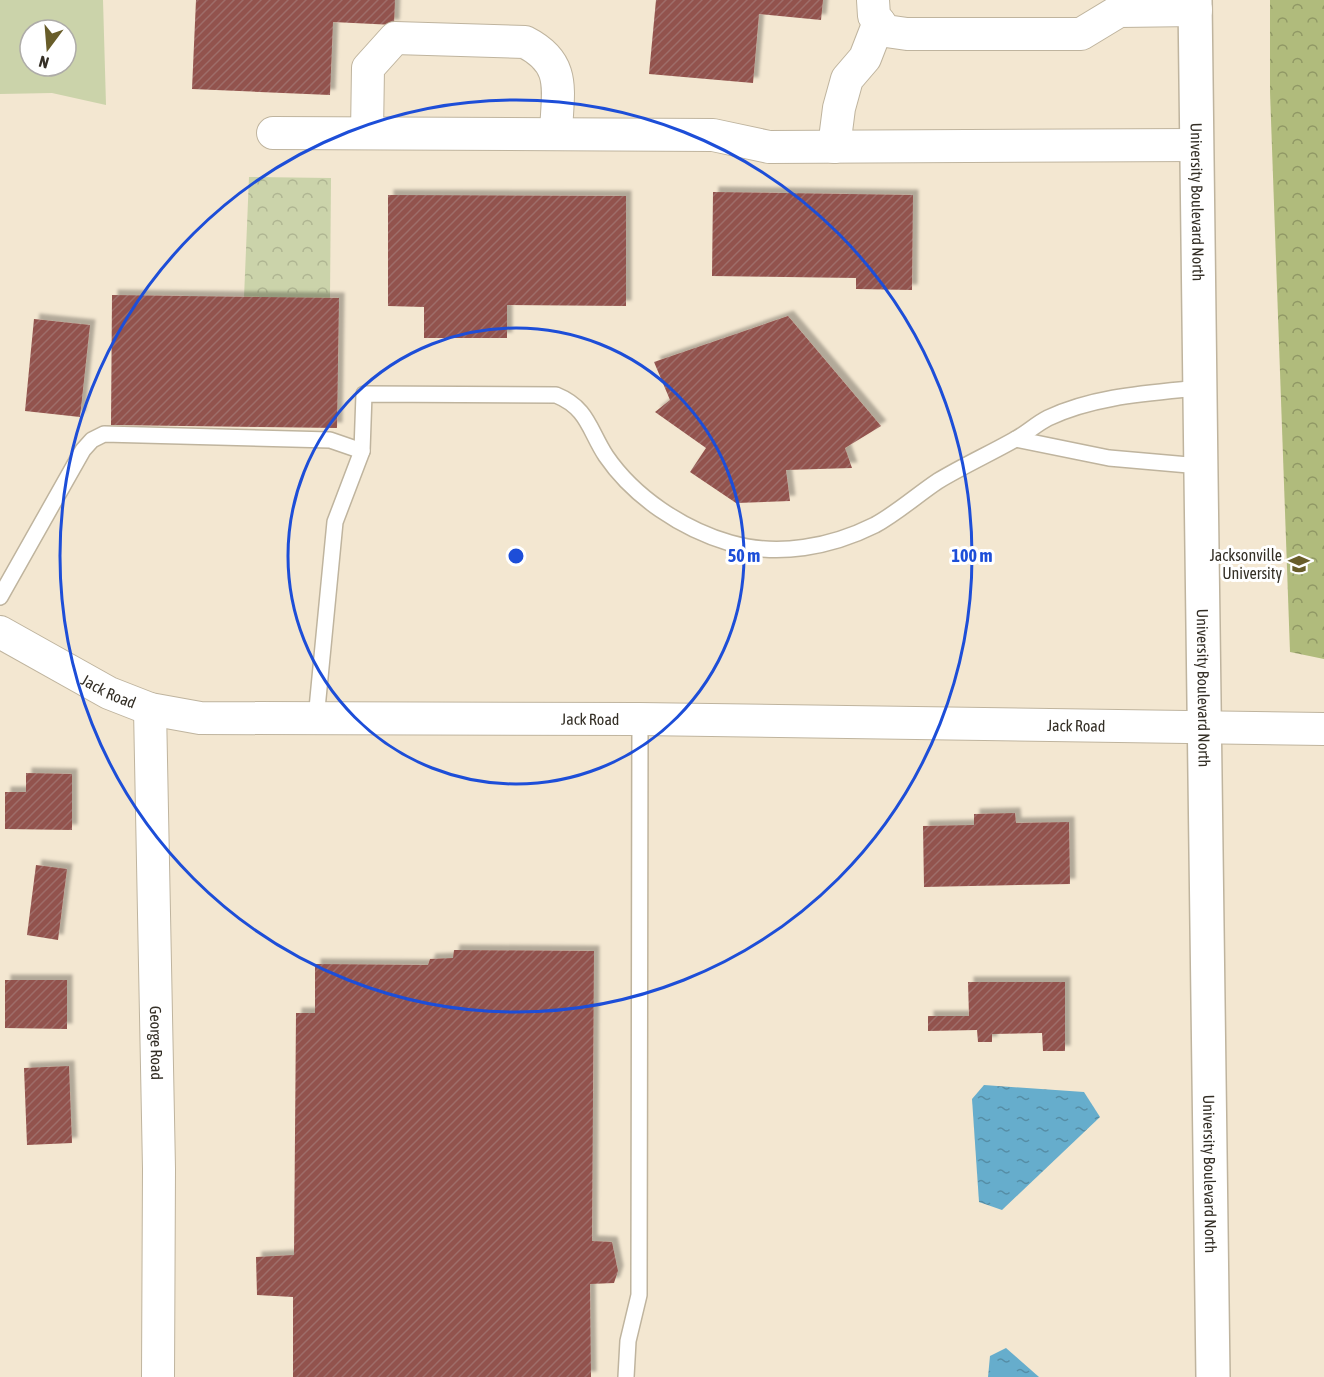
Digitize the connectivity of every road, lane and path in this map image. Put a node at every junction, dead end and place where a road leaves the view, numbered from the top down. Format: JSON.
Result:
{"nodes":[{"id":1,"x":1195,"y":5,"type":"edge"},
{"id":2,"x":876,"y":11,"type":"edge"},
{"id":3,"x":273,"y":133,"type":"dead end"},
{"id":4,"x":367,"y":133,"type":"junction"},
{"id":5,"x":556,"y":134,"type":"junction"},
{"id":6,"x":1197,"y":145,"type":"junction"},
{"id":7,"x":834,"y":147,"type":"junction"},
{"id":8,"x":1199,"y":388,"type":"junction"},
{"id":9,"x":1016,"y":439,"type":"junction"},
{"id":10,"x":362,"y":451,"type":"junction"},
{"id":11,"x":1200,"y":466,"type":"junction"},
{"id":12,"x":0,"y":597,"type":"edge"},
{"id":13,"x":0,"y":632,"type":"edge"},
{"id":14,"x":150,"y":709,"type":"junction"},
{"id":15,"x":316,"y":718,"type":"junction"},
{"id":16,"x":640,"y":719,"type":"junction"},
{"id":17,"x":1202,"y":729,"type":"junction"},
{"id":18,"x":1324,"y":729,"type":"edge"},
{"id":19,"x":158,"y":1377,"type":"edge"},
{"id":20,"x":626,"y":1377,"type":"edge"},
{"id":21,"x":1213,"y":1377,"type":"edge"}],
"edges":[{"from":1,"to":2,"type":"street"},
{"from":1,"to":6,"type":"main road","name":"University Boulevard North"},
{"from":2,"to":7,"type":"street"},
{"from":3,"to":4,"type":"street"},
{"from":4,"to":5,"type":"street"},
{"from":4,"to":5,"type":"street"},
{"from":5,"to":7,"type":"street"},
{"from":6,"to":7,"type":"street"},
{"from":6,"to":8,"type":"main road","name":"University Boulevard North"},
{"from":8,"to":9,"type":"lane"},
{"from":8,"to":11,"type":"main road","name":"University Boulevard North"},
{"from":9,"to":10,"type":"lane"},
{"from":9,"to":11,"type":"lane"},
{"from":10,"to":12,"type":"lane"},
{"from":10,"to":15,"type":"lane"},
{"from":11,"to":17,"type":"main road","name":"University Boulevard North"},
{"from":13,"to":14,"type":"street","name":"Jack Road"},
{"from":14,"to":15,"type":"street","name":"Jack Road"},
{"from":14,"to":19,"type":"street","name":"George Road"},
{"from":15,"to":16,"type":"street","name":"Jack Road"},
{"from":16,"to":17,"type":"street","name":"Jack Road"},
{"from":16,"to":20,"type":"lane"},
{"from":17,"to":18,"type":"street","name":"Jack Road"},
{"from":17,"to":21,"type":"main road","name":"University Boulevard North"}]}
